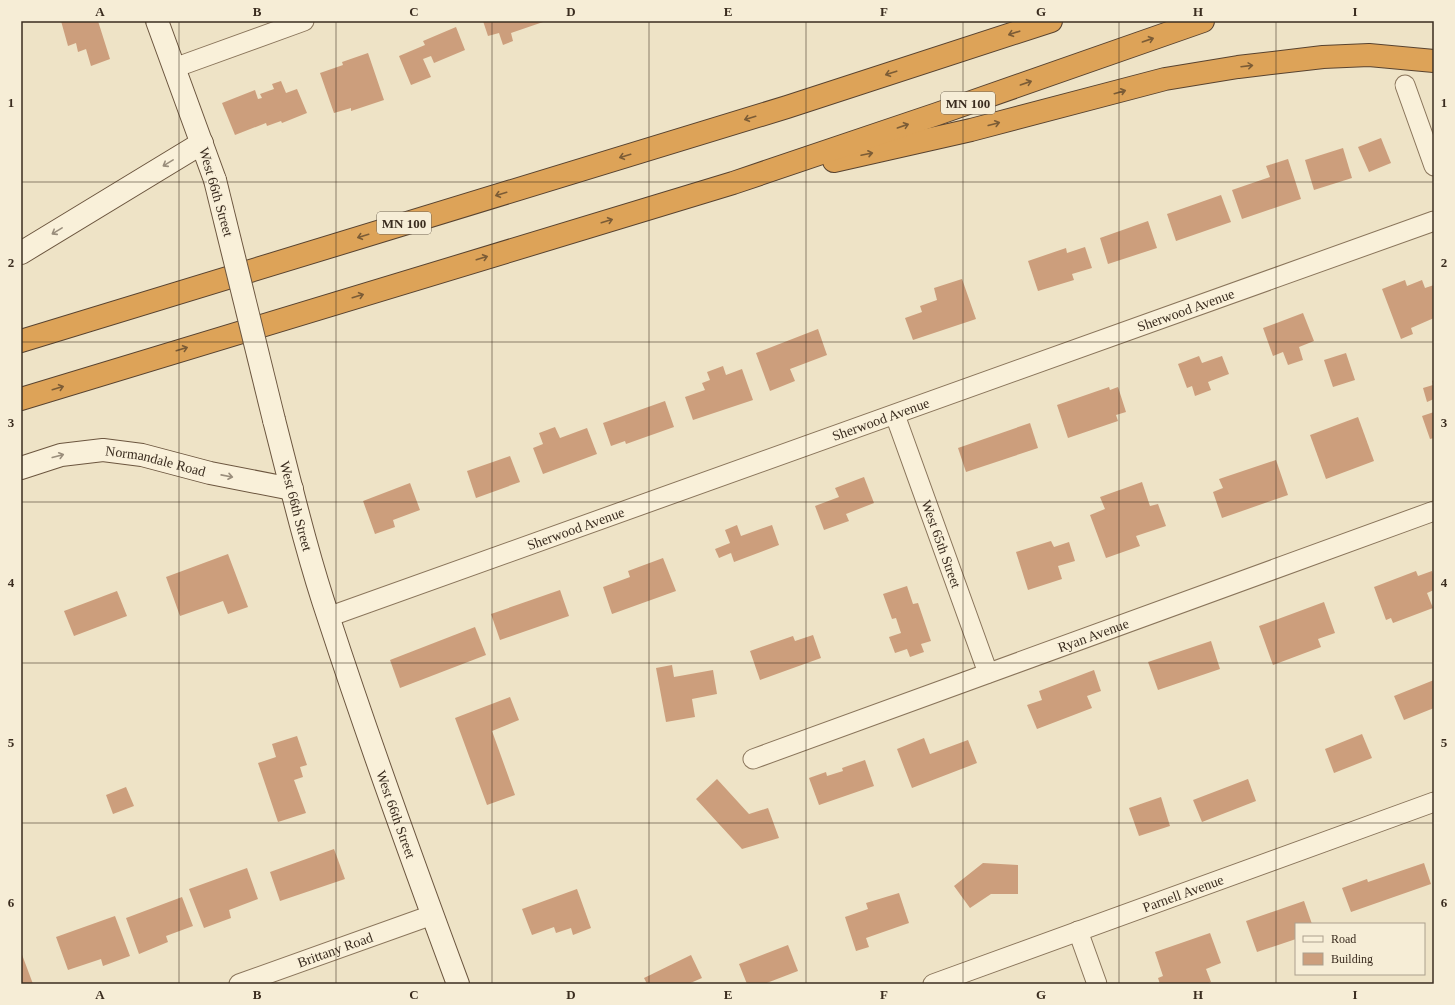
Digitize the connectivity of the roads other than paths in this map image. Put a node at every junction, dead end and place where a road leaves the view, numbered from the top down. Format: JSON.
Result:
{"nodes":[{"id":1,"x":157,"y":21,"type":"edge"},
{"id":2,"x":304,"y":21,"type":"edge"},
{"id":3,"x":1051,"y":21,"type":"edge"},
{"id":4,"x":1203,"y":21,"type":"edge"},
{"id":5,"x":1434,"y":61,"type":"edge"},
{"id":6,"x":174,"y":68,"type":"junction"},
{"id":7,"x":1405,"y":86,"type":"dead end"},
{"id":8,"x":202,"y":143,"type":"junction"},
{"id":9,"x":1434,"y":166,"type":"edge"},
{"id":10,"x":733,"y":183,"type":"junction"},
{"id":11,"x":1434,"y":221,"type":"edge"},
{"id":12,"x":21,"y":253,"type":"edge"},
{"id":13,"x":21,"y":341,"type":"edge"},
{"id":14,"x":21,"y":399,"type":"edge"},
{"id":15,"x":895,"y":415,"type":"junction"},
{"id":16,"x":21,"y":468,"type":"edge"},
{"id":17,"x":292,"y":489,"type":"junction"},
{"id":18,"x":1434,"y":511,"type":"edge"},
{"id":19,"x":328,"y":617,"type":"junction"},
{"id":20,"x":988,"y":672,"type":"junction"},
{"id":21,"x":753,"y":759,"type":"dead end"},
{"id":22,"x":1434,"y":802,"type":"edge"},
{"id":23,"x":432,"y":915,"type":"junction"},
{"id":24,"x":1078,"y":931,"type":"junction"},
{"id":25,"x":239,"y":984,"type":"edge"},
{"id":26,"x":458,"y":984,"type":"edge"},
{"id":27,"x":933,"y":984,"type":"edge"},
{"id":28,"x":1097,"y":984,"type":"edge"}],
"edges":[{"from":1,"to":6,"type":"street","name":"West 66th Street"},
{"from":2,"to":6,"type":"street"},
{"from":3,"to":13,"type":"highway","number":"MN 100","one_way":true},
{"from":10,"to":4,"type":"highway","number":"MN 100","one_way":true},
{"from":10,"to":5,"type":"highway","one_way":true},
{"from":6,"to":8,"type":"street","name":"West 66th Street"},
{"from":7,"to":9,"type":"street"},
{"from":8,"to":12,"type":"street","one_way":true},
{"from":8,"to":17,"type":"street","name":"West 66th Street","bridge":true},
{"from":14,"to":10,"type":"highway","number":"MN 100","one_way":true},
{"from":11,"to":15,"type":"street","name":"Sherwood Avenue"},
{"from":15,"to":19,"type":"street","name":"Sherwood Avenue"},
{"from":15,"to":20,"type":"street","name":"West 65th Street"},
{"from":16,"to":17,"type":"street","name":"Normandale Road","one_way":true},
{"from":17,"to":19,"type":"street","name":"West 66th Street"},
{"from":18,"to":20,"type":"street","name":"Ryan Avenue"},
{"from":19,"to":23,"type":"street","name":"West 66th Street"},
{"from":20,"to":21,"type":"street","name":"Ryan Avenue"},
{"from":22,"to":24,"type":"street","name":"Parnell Avenue"},
{"from":23,"to":25,"type":"street","name":"Brittany Road"},
{"from":23,"to":26,"type":"street","name":"West 66th Street"},
{"from":24,"to":27,"type":"street","name":"Parnell Avenue"},
{"from":24,"to":28,"type":"street"}]}
